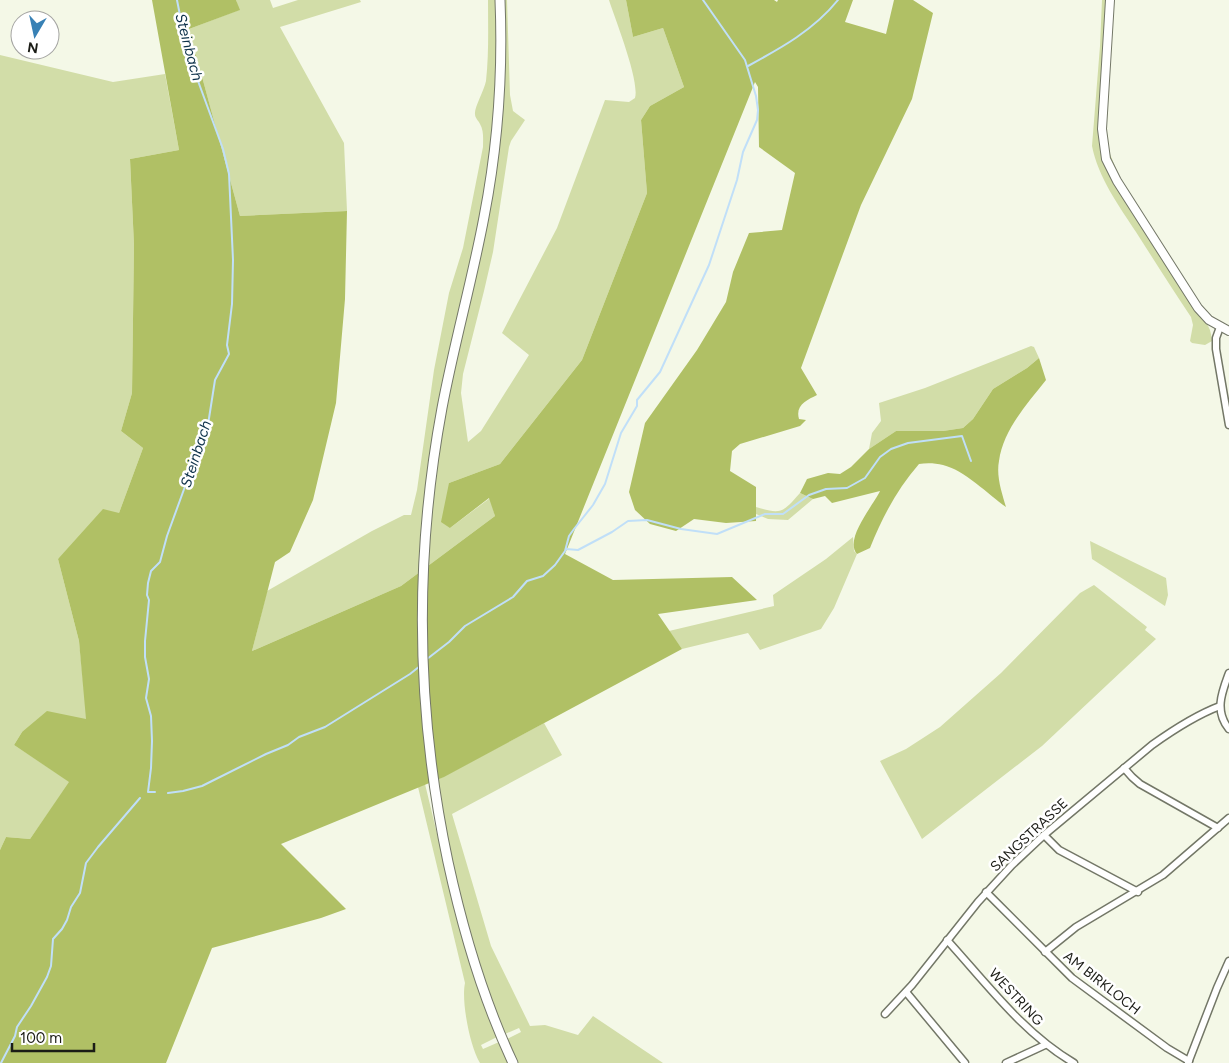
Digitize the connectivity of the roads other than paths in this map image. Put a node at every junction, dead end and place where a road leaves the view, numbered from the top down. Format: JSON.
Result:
{"nodes":[{"id":1,"x":500,"y":0,"type":"edge"},
{"id":2,"x":1110,"y":0,"type":"edge"},
{"id":3,"x":1220,"y":327,"type":"junction"},
{"id":4,"x":1229,"y":331,"type":"edge"},
{"id":5,"x":1229,"y":425,"type":"edge"},
{"id":6,"x":1229,"y":673,"type":"edge"},
{"id":7,"x":1220,"y":706,"type":"junction"},
{"id":8,"x":1229,"y":729,"type":"edge"},
{"id":9,"x":1124,"y":768,"type":"junction"},
{"id":10,"x":1229,"y":818,"type":"edge"},
{"id":11,"x":1218,"y":828,"type":"junction"},
{"id":12,"x":1044,"y":835,"type":"junction"},
{"id":13,"x":986,"y":892,"type":"junction"},
{"id":14,"x":1138,"y":892,"type":"junction"},
{"id":15,"x":947,"y":940,"type":"junction"},
{"id":16,"x":1045,"y":952,"type":"junction"},
{"id":17,"x":1229,"y":961,"type":"edge"},
{"id":18,"x":906,"y":992,"type":"junction"},
{"id":19,"x":885,"y":1014,"type":"dead end"},
{"id":20,"x":1045,"y":1045,"type":"junction"},
{"id":21,"x":1188,"y":1062,"type":"edge"},
{"id":22,"x":513,"y":1063,"type":"edge"},
{"id":23,"x":965,"y":1063,"type":"edge"},
{"id":24,"x":1006,"y":1063,"type":"edge"},
{"id":25,"x":1074,"y":1063,"type":"edge"}],
"edges":[{"from":1,"to":22,"type":"main road"},
{"from":2,"to":3,"type":"street"},
{"from":3,"to":4,"type":"street"},
{"from":3,"to":5,"type":"street"},
{"from":6,"to":7,"type":"street"},
{"from":7,"to":8,"type":"street"},
{"from":7,"to":9,"type":"street","name":"SANGSTRASSE"},
{"from":9,"to":11,"type":"street"},
{"from":9,"to":12,"type":"street","name":"SANGSTRASSE"},
{"from":10,"to":11,"type":"street"},
{"from":11,"to":14,"type":"street"},
{"from":12,"to":13,"type":"street","name":"SANGSTRASSE"},
{"from":12,"to":14,"type":"street"},
{"from":13,"to":15,"type":"street","name":"SANGSTRASSE"},
{"from":13,"to":16,"type":"street","name":"AM BIRKLOCH"},
{"from":14,"to":16,"type":"street"},
{"from":15,"to":18,"type":"street","name":"SANGSTRASSE"},
{"from":15,"to":20,"type":"street","name":"WESTRING"},
{"from":16,"to":21,"type":"street","name":"AM BIRKLOCH"},
{"from":17,"to":21,"type":"street"},
{"from":18,"to":19,"type":"street","name":"SANGSTRASSE"},
{"from":18,"to":23,"type":"street"},
{"from":20,"to":24,"type":"street"},
{"from":20,"to":25,"type":"street","name":"WESTRING"}]}
